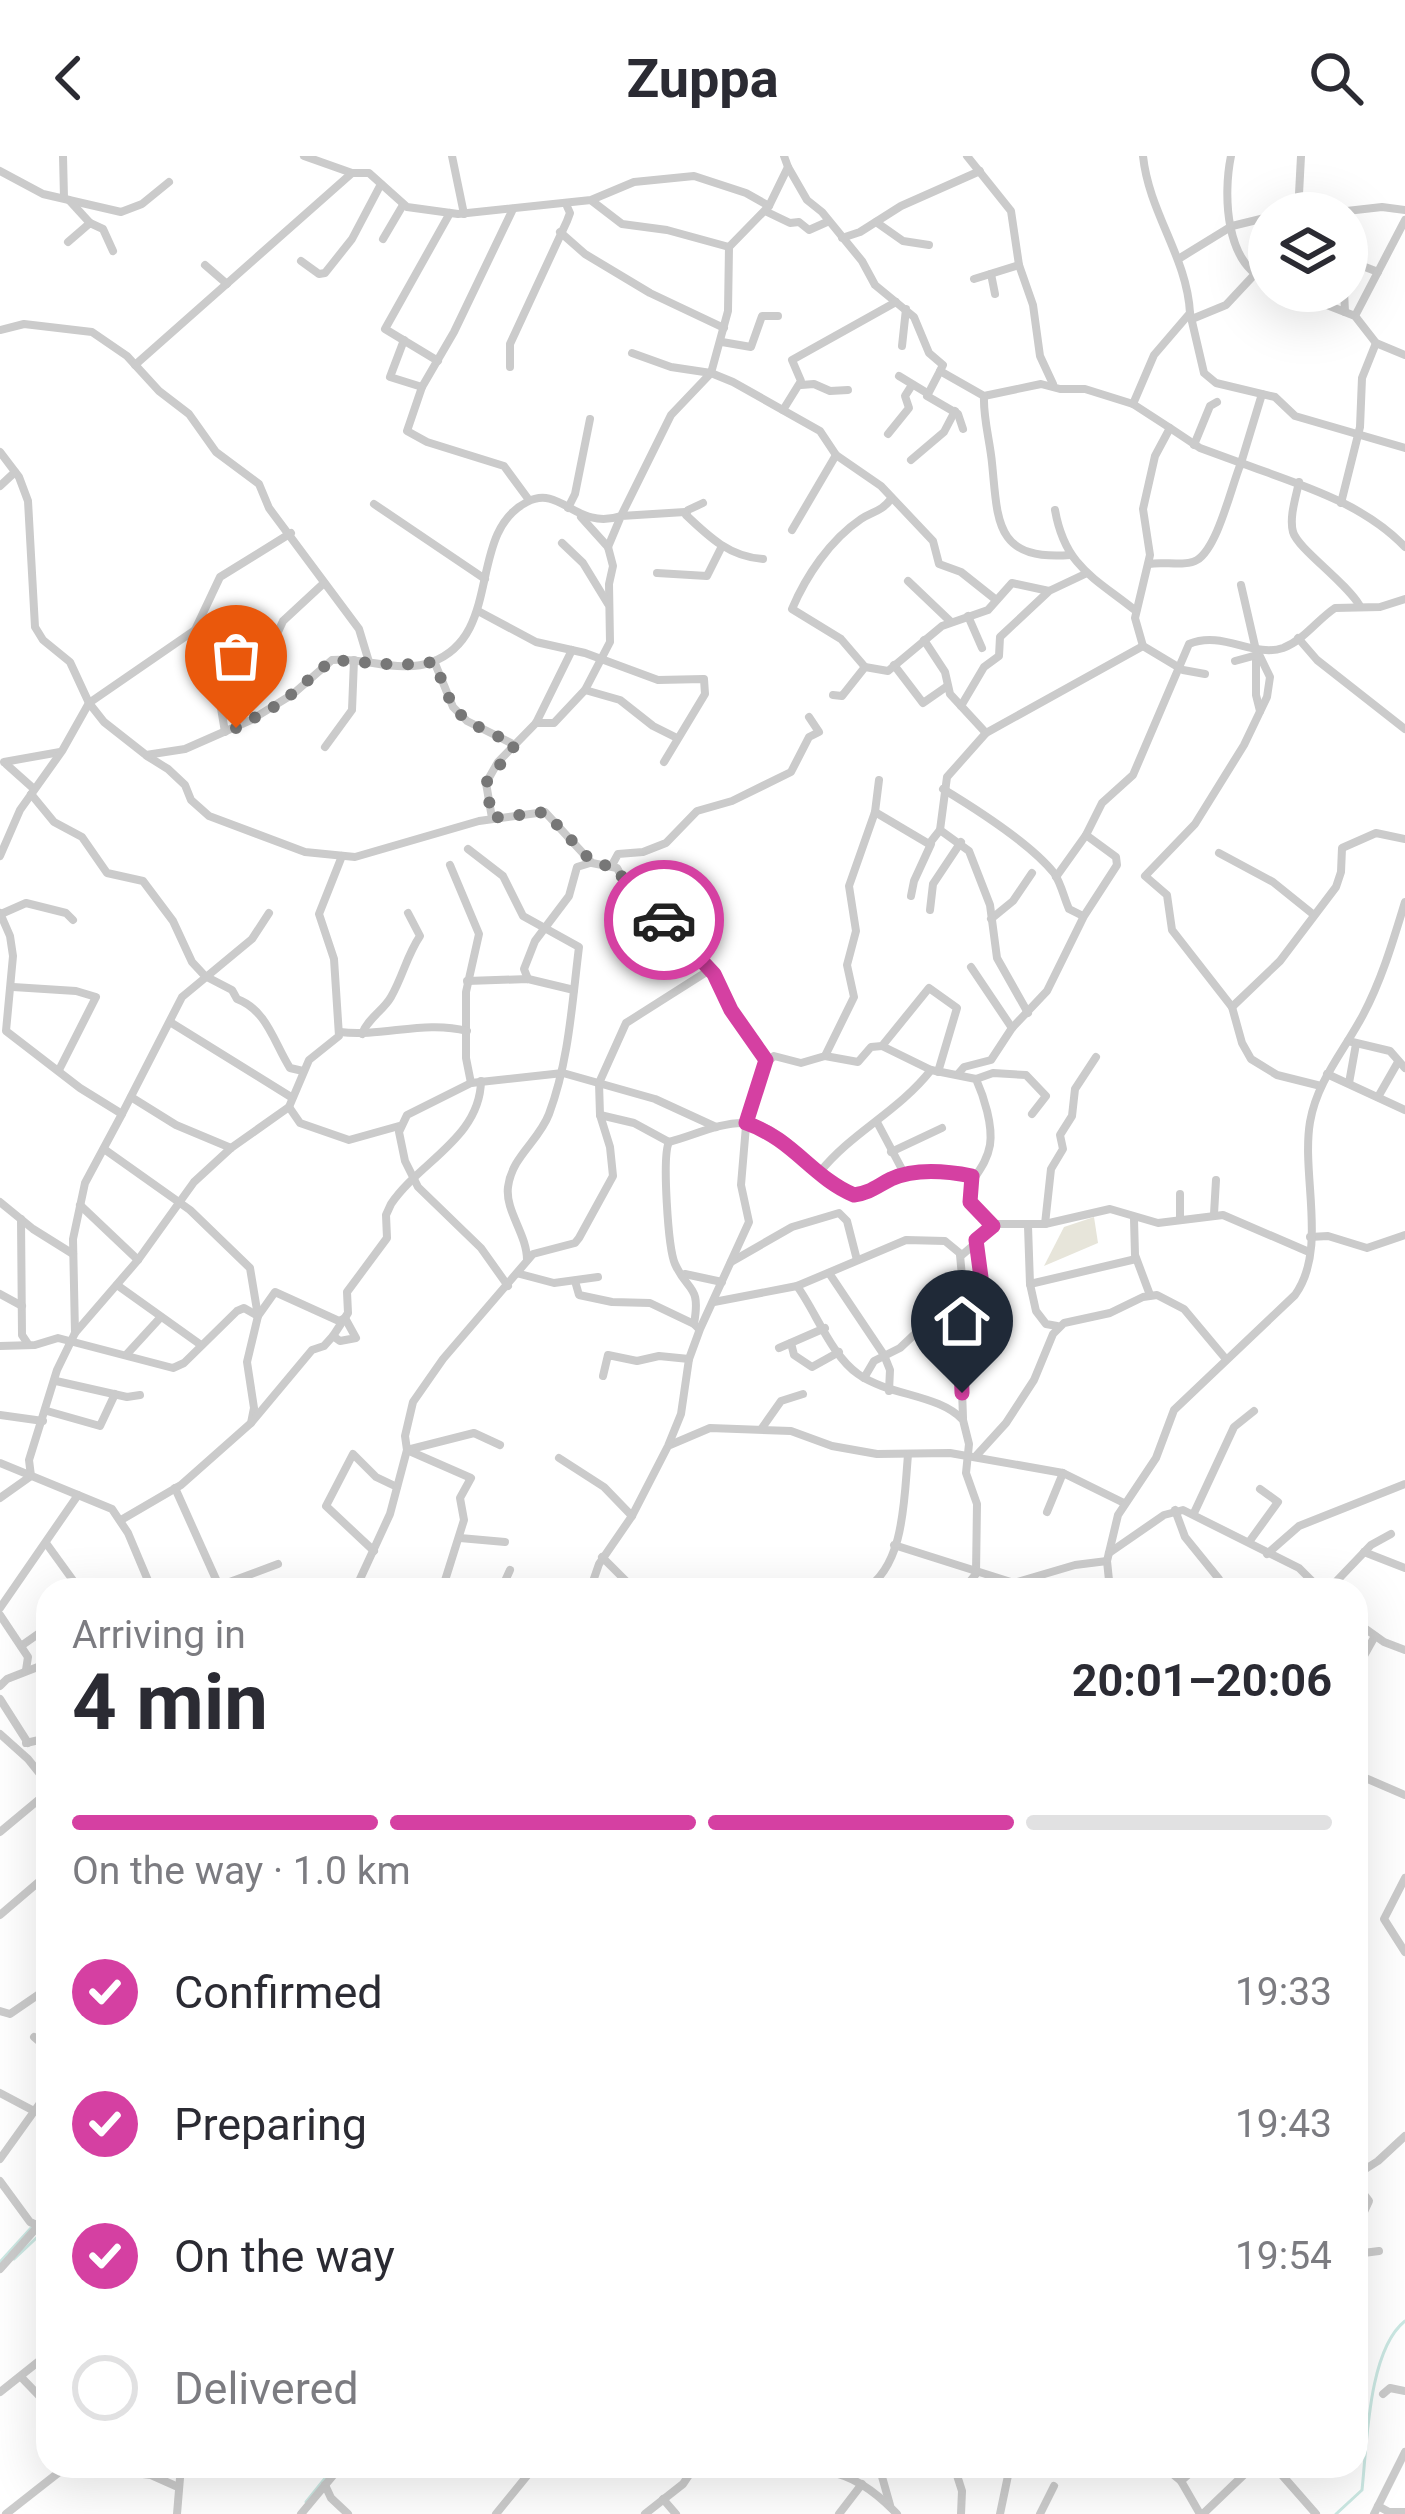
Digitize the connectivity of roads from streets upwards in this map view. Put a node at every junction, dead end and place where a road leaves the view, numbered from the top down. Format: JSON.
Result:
{"nodes":[{"id":1,"x":63,"y":156,"type":"edge"},
{"id":2,"x":304,"y":156,"type":"edge"},
{"id":3,"x":452,"y":156,"type":"edge"},
{"id":4,"x":784,"y":156,"type":"edge"},
{"id":5,"x":1143,"y":156,"type":"edge"},
{"id":6,"x":1231,"y":156,"type":"edge"},
{"id":7,"x":1301,"y":156,"type":"edge"},
{"id":8,"x":969,"y":157,"type":"edge"},
{"id":9,"x":788,"y":166,"type":"junction"},
{"id":10,"x":0,"y":171,"type":"edge"},
{"id":11,"x":980,"y":171,"type":"junction"},
{"id":12,"x":352,"y":173,"type":"junction"},
{"id":13,"x":169,"y":182,"type":"dead end"},
{"id":14,"x":381,"y":184,"type":"junction"},
{"id":15,"x":1299,"y":192,"type":"edge"},
{"id":16,"x":66,"y":199,"type":"junction"},
{"id":17,"x":591,"y":200,"type":"junction"},
{"id":18,"x":566,"y":204,"type":"junction"},
{"id":19,"x":403,"y":205,"type":"junction"},
{"id":20,"x":514,"y":208,"type":"junction"},
{"id":21,"x":767,"y":208,"type":"junction"},
{"id":22,"x":1368,"y":209,"type":"edge"},
{"id":23,"x":1405,"y":210,"type":"edge"},
{"id":24,"x":450,"y":213,"type":"junction"},
{"id":25,"x":464,"y":214,"type":"junction"},
{"id":26,"x":1405,"y":220,"type":"edge"},
{"id":27,"x":827,"y":222,"type":"junction"},
{"id":28,"x":876,"y":222,"type":"junction"},
{"id":29,"x":1248,"y":222,"type":"edge"},
{"id":30,"x":90,"y":224,"type":"junction"},
{"id":31,"x":1232,"y":226,"type":"junction"},
{"id":32,"x":560,"y":232,"type":"junction"},
{"id":33,"x":1402,"y":237,"type":"edge"},
{"id":34,"x":841,"y":238,"type":"junction"},
{"id":35,"x":383,"y":239,"type":"dead end"},
{"id":36,"x":68,"y":242,"type":"dead end"},
{"id":37,"x":929,"y":245,"type":"dead end"},
{"id":38,"x":729,"y":247,"type":"junction"},
{"id":39,"x":113,"y":250,"type":"dead end"},
{"id":40,"x":1180,"y":258,"type":"junction"},
{"id":41,"x":301,"y":261,"type":"dead end"},
{"id":42,"x":205,"y":265,"type":"dead end"},
{"id":43,"x":1019,"y":265,"type":"junction"},
{"id":44,"x":1248,"y":265,"type":"edge"},
{"id":45,"x":1368,"y":268,"type":"edge"},
{"id":46,"x":1378,"y":272,"type":"junction"},
{"id":47,"x":992,"y":274,"type":"junction"},
{"id":48,"x":974,"y":279,"type":"dead end"},
{"id":49,"x":1248,"y":281,"type":"edge"},
{"id":50,"x":227,"y":284,"type":"junction"},
{"id":51,"x":995,"y":294,"type":"dead end"},
{"id":52,"x":896,"y":302,"type":"junction"},
{"id":53,"x":906,"y":309,"type":"junction"},
{"id":54,"x":1345,"y":312,"type":"edge"},
{"id":55,"x":1350,"y":314,"type":"junction"},
{"id":56,"x":778,"y":316,"type":"dead end"},
{"id":57,"x":1191,"y":316,"type":"junction"},
{"id":58,"x":724,"y":328,"type":"junction"},
{"id":59,"x":0,"y":330,"type":"edge"},
{"id":60,"x":404,"y":340,"type":"junction"},
{"id":61,"x":722,"y":342,"type":"junction"},
{"id":62,"x":1376,"y":344,"type":"junction"},
{"id":63,"x":902,"y":346,"type":"dead end"},
{"id":64,"x":632,"y":352,"type":"dead end"},
{"id":65,"x":1405,"y":355,"type":"edge"},
{"id":66,"x":438,"y":361,"type":"junction"},
{"id":67,"x":135,"y":365,"type":"junction"},
{"id":68,"x":510,"y":367,"type":"dead end"},
{"id":69,"x":940,"y":371,"type":"junction"},
{"id":70,"x":711,"y":373,"type":"junction"},
{"id":71,"x":899,"y":376,"type":"dead end"},
{"id":72,"x":912,"y":385,"type":"junction"},
{"id":73,"x":800,"y":386,"type":"junction"},
{"id":74,"x":1054,"y":386,"type":"junction"},
{"id":75,"x":422,"y":387,"type":"junction"},
{"id":76,"x":848,"y":390,"type":"dead end"},
{"id":77,"x":927,"y":393,"type":"junction"},
{"id":78,"x":1262,"y":394,"type":"junction"},
{"id":79,"x":984,"y":396,"type":"junction"},
{"id":80,"x":1216,"y":402,"type":"dead end"},
{"id":81,"x":1132,"y":404,"type":"junction"},
{"id":82,"x":783,"y":410,"type":"junction"},
{"id":83,"x":955,"y":411,"type":"junction"},
{"id":84,"x":590,"y":419,"type":"dead end"},
{"id":85,"x":1170,"y":428,"type":"junction"},
{"id":86,"x":963,"y":429,"type":"dead end"},
{"id":87,"x":889,"y":434,"type":"dead end"},
{"id":88,"x":1357,"y":437,"type":"junction"},
{"id":89,"x":1195,"y":445,"type":"junction"},
{"id":90,"x":1405,"y":448,"type":"edge"},
{"id":91,"x":0,"y":452,"type":"edge"},
{"id":92,"x":836,"y":455,"type":"junction"},
{"id":93,"x":911,"y":460,"type":"dead end"},
{"id":94,"x":1241,"y":463,"type":"junction"},
{"id":95,"x":15,"y":472,"type":"junction"},
{"id":96,"x":1298,"y":482,"type":"junction"},
{"id":97,"x":0,"y":486,"type":"edge"},
{"id":98,"x":891,"y":499,"type":"junction"},
{"id":99,"x":529,"y":500,"type":"junction"},
{"id":100,"x":704,"y":503,"type":"dead end"},
{"id":101,"x":1342,"y":503,"type":"junction"},
{"id":102,"x":374,"y":504,"type":"dead end"},
{"id":103,"x":568,"y":508,"type":"junction"},
{"id":104,"x":1055,"y":510,"type":"dead end"},
{"id":105,"x":685,"y":512,"type":"junction"},
{"id":106,"x":580,"y":516,"type":"junction"},
{"id":107,"x":621,"y":516,"type":"junction"},
{"id":108,"x":792,"y":530,"type":"dead end"},
{"id":109,"x":291,"y":533,"type":"junction"},
{"id":110,"x":562,"y":543,"type":"dead end"},
{"id":111,"x":608,"y":547,"type":"junction"},
{"id":112,"x":722,"y":547,"type":"junction"},
{"id":113,"x":1405,"y":547,"type":"edge"},
{"id":114,"x":1070,"y":555,"type":"junction"},
{"id":115,"x":763,"y":559,"type":"dead end"},
{"id":116,"x":1149,"y":564,"type":"junction"},
{"id":117,"x":657,"y":573,"type":"dead end"},
{"id":118,"x":1085,"y":574,"type":"junction"},
{"id":119,"x":485,"y":579,"type":"junction"},
{"id":120,"x":908,"y":581,"type":"dead end"},
{"id":121,"x":324,"y":584,"type":"junction"},
{"id":122,"x":1241,"y":585,"type":"dead end"},
{"id":123,"x":1049,"y":591,"type":"junction"},
{"id":124,"x":995,"y":599,"type":"junction"},
{"id":125,"x":1405,"y":599,"type":"edge"},
{"id":126,"x":609,"y":605,"type":"junction"},
{"id":127,"x":1360,"y":606,"type":"junction"},
{"id":128,"x":478,"y":611,"type":"junction"},
{"id":129,"x":1136,"y":611,"type":"junction"},
{"id":130,"x":968,"y":616,"type":"junction"},
{"id":131,"x":952,"y":622,"type":"junction"},
{"id":132,"x":195,"y":630,"type":"junction"},
{"id":133,"x":1298,"y":638,"type":"junction"},
{"id":134,"x":924,"y":640,"type":"junction"},
{"id":135,"x":203,"y":646,"type":"junction"},
{"id":136,"x":1143,"y":646,"type":"junction"},
{"id":137,"x":982,"y":648,"type":"dead end"},
{"id":138,"x":572,"y":650,"type":"junction"},
{"id":139,"x":1256,"y":652,"type":"junction"},
{"id":140,"x":229,"y":656,"type":"dead end"},
{"id":141,"x":354,"y":660,"type":"junction"},
{"id":142,"x":603,"y":660,"type":"junction"},
{"id":143,"x":1235,"y":661,"type":"dead end"},
{"id":144,"x":369,"y":662,"type":"junction"},
{"id":145,"x":434,"y":662,"type":"junction"},
{"id":146,"x":894,"y":665,"type":"junction"},
{"id":147,"x":866,"y":667,"type":"junction"},
{"id":148,"x":1179,"y":668,"type":"junction"},
{"id":149,"x":259,"y":674,"type":"dead end"},
{"id":150,"x":1205,"y":674,"type":"dead end"},
{"id":151,"x":947,"y":687,"type":"junction"},
{"id":152,"x":585,"y":690,"type":"junction"},
{"id":153,"x":833,"y":695,"type":"dead end"},
{"id":154,"x":89,"y":703,"type":"junction"},
{"id":155,"x":961,"y":706,"type":"junction"},
{"id":156,"x":809,"y":718,"type":"dead end"},
{"id":157,"x":536,"y":723,"type":"junction"},
{"id":158,"x":1405,"y":729,"type":"edge"},
{"id":159,"x":225,"y":732,"type":"junction"},
{"id":160,"x":986,"y":734,"type":"junction"},
{"id":161,"x":677,"y":737,"type":"junction"},
{"id":162,"x":515,"y":745,"type":"junction"},
{"id":163,"x":325,"y":747,"type":"dead end"},
{"id":164,"x":62,"y":751,"type":"junction"},
{"id":165,"x":146,"y":755,"type":"junction"},
{"id":166,"x":2,"y":761,"type":"edge"},
{"id":167,"x":664,"y":762,"type":"dead end"},
{"id":168,"x":878,"y":780,"type":"dead end"},
{"id":169,"x":943,"y":789,"type":"junction"},
{"id":170,"x":32,"y":792,"type":"junction"},
{"id":171,"x":874,"y":812,"type":"junction"},
{"id":172,"x":492,"y":818,"type":"junction"},
{"id":173,"x":940,"y":830,"type":"junction"},
{"id":174,"x":1086,"y":836,"type":"junction"},
{"id":175,"x":1405,"y":839,"type":"edge"},
{"id":176,"x":961,"y":842,"type":"junction"},
{"id":177,"x":931,"y":844,"type":"junction"},
{"id":178,"x":468,"y":849,"type":"dead end"},
{"id":179,"x":1219,"y":853,"type":"dead end"},
{"id":180,"x":0,"y":856,"type":"edge"},
{"id":181,"x":341,"y":856,"type":"junction"},
{"id":182,"x":592,"y":862,"type":"junction"},
{"id":183,"x":450,"y":865,"type":"dead end"},
{"id":184,"x":612,"y":865,"type":"junction"},
{"id":185,"x":1032,"y":873,"type":"dead end"},
{"id":186,"x":1056,"y":877,"type":"junction"},
{"id":187,"x":911,"y":896,"type":"dead end"},
{"id":188,"x":1405,"y":902,"type":"edge"},
{"id":189,"x":930,"y":910,"type":"dead end"},
{"id":190,"x":269,"y":913,"type":"dead end"},
{"id":191,"x":408,"y":913,"type":"dead end"},
{"id":192,"x":0,"y":914,"type":"edge"},
{"id":193,"x":1314,"y":914,"type":"junction"},
{"id":194,"x":1084,"y":916,"type":"junction"},
{"id":195,"x":991,"y":919,"type":"junction"},
{"id":196,"x":73,"y":920,"type":"dead end"},
{"id":197,"x":544,"y":928,"type":"junction"},
{"id":198,"x":971,"y":968,"type":"dead end"},
{"id":199,"x":711,"y":969,"type":"junction"},
{"id":200,"x":205,"y":976,"type":"junction"},
{"id":201,"x":528,"y":979,"type":"junction"},
{"id":202,"x":467,"y":981,"type":"junction"},
{"id":203,"x":12,"y":987,"type":"junction"},
{"id":204,"x":574,"y":990,"type":"junction"},
{"id":205,"x":1232,"y":1007,"type":"junction"},
{"id":206,"x":1028,"y":1013,"type":"junction"},
{"id":207,"x":170,"y":1022,"type":"junction"},
{"id":208,"x":1,"y":1028,"type":"edge"},
{"id":209,"x":1012,"y":1028,"type":"junction"},
{"id":210,"x":467,"y":1031,"type":"junction"},
{"id":211,"x":340,"y":1032,"type":"junction"},
{"id":212,"x":362,"y":1034,"type":"junction"},
{"id":213,"x":1352,"y":1042,"type":"junction"},
{"id":214,"x":882,"y":1046,"type":"junction"},
{"id":215,"x":825,"y":1056,"type":"junction"},
{"id":216,"x":1096,"y":1057,"type":"dead end"},
{"id":217,"x":766,"y":1060,"type":"junction"},
{"id":218,"x":1402,"y":1064,"type":"edge"},
{"id":219,"x":59,"y":1070,"type":"junction"},
{"id":220,"x":302,"y":1071,"type":"junction"},
{"id":221,"x":935,"y":1071,"type":"junction"},
{"id":222,"x":563,"y":1073,"type":"junction"},
{"id":223,"x":958,"y":1074,"type":"junction"},
{"id":224,"x":1327,"y":1074,"type":"junction"},
{"id":225,"x":976,"y":1079,"type":"junction"},
{"id":226,"x":476,"y":1082,"type":"junction"},
{"id":227,"x":599,"y":1083,"type":"junction"},
{"id":228,"x":1350,"y":1084,"type":"junction"},
{"id":229,"x":1321,"y":1086,"type":"junction"},
{"id":230,"x":131,"y":1097,"type":"junction"},
{"id":231,"x":1378,"y":1097,"type":"junction"},
{"id":232,"x":290,"y":1102,"type":"junction"},
{"id":233,"x":1405,"y":1110,"type":"edge"},
{"id":234,"x":122,"y":1114,"type":"junction"},
{"id":235,"x":600,"y":1114,"type":"junction"},
{"id":236,"x":1032,"y":1114,"type":"dead end"},
{"id":237,"x":746,"y":1123,"type":"junction"},
{"id":238,"x":878,"y":1124,"type":"junction"},
{"id":239,"x":399,"y":1126,"type":"junction"},
{"id":240,"x":716,"y":1127,"type":"junction"},
{"id":241,"x":942,"y":1128,"type":"dead end"},
{"id":242,"x":669,"y":1142,"type":"junction"},
{"id":243,"x":231,"y":1148,"type":"junction"},
{"id":244,"x":104,"y":1149,"type":"junction"},
{"id":245,"x":891,"y":1152,"type":"junction"},
{"id":246,"x":820,"y":1172,"type":"junction"},
{"id":247,"x":906,"y":1176,"type":"junction"},
{"id":248,"x":972,"y":1176,"type":"junction"},
{"id":249,"x":414,"y":1179,"type":"junction"},
{"id":250,"x":1216,"y":1180,"type":"dead end"},
{"id":251,"x":1180,"y":1194,"type":"dead end"},
{"id":252,"x":0,"y":1202,"type":"edge"},
{"id":253,"x":178,"y":1202,"type":"junction"},
{"id":254,"x":80,"y":1205,"type":"junction"},
{"id":255,"x":1214,"y":1214,"type":"junction"},
{"id":256,"x":1134,"y":1219,"type":"junction"},
{"id":257,"x":21,"y":1220,"type":"junction"},
{"id":258,"x":1180,"y":1220,"type":"junction"},
{"id":259,"x":1045,"y":1224,"type":"junction"},
{"id":260,"x":993,"y":1226,"type":"junction"},
{"id":261,"x":1028,"y":1226,"type":"junction"},
{"id":262,"x":1405,"y":1234,"type":"edge"},
{"id":263,"x":1310,"y":1238,"type":"junction"},
{"id":264,"x":976,"y":1240,"type":"junction"},
{"id":265,"x":1309,"y":1252,"type":"junction"},
{"id":266,"x":73,"y":1254,"type":"junction"},
{"id":267,"x":960,"y":1255,"type":"junction"},
{"id":268,"x":1136,"y":1259,"type":"junction"},
{"id":269,"x":138,"y":1260,"type":"junction"},
{"id":270,"x":527,"y":1260,"type":"junction"},
{"id":271,"x":857,"y":1260,"type":"junction"},
{"id":272,"x":731,"y":1262,"type":"junction"},
{"id":273,"x":830,"y":1273,"type":"junction"},
{"id":274,"x":520,"y":1274,"type":"junction"},
{"id":275,"x":684,"y":1274,"type":"junction"},
{"id":276,"x":598,"y":1276,"type":"dead end"},
{"id":277,"x":575,"y":1281,"type":"junction"},
{"id":278,"x":722,"y":1282,"type":"junction"},
{"id":279,"x":1030,"y":1284,"type":"junction"},
{"id":280,"x":117,"y":1285,"type":"junction"},
{"id":281,"x":508,"y":1286,"type":"junction"},
{"id":282,"x":797,"y":1286,"type":"junction"},
{"id":283,"x":963,"y":1287,"type":"dead end"},
{"id":284,"x":0,"y":1294,"type":"edge"},
{"id":285,"x":1150,"y":1295,"type":"junction"},
{"id":286,"x":713,"y":1302,"type":"junction"},
{"id":287,"x":22,"y":1306,"type":"junction"},
{"id":288,"x":935,"y":1315,"type":"dead end"},
{"id":289,"x":258,"y":1316,"type":"junction"},
{"id":290,"x":160,"y":1318,"type":"junction"},
{"id":291,"x":345,"y":1318,"type":"junction"},
{"id":292,"x":1059,"y":1326,"type":"junction"},
{"id":293,"x":697,"y":1327,"type":"junction"},
{"id":294,"x":825,"y":1328,"type":"junction"},
{"id":295,"x":333,"y":1336,"type":"junction"},
{"id":296,"x":73,"y":1338,"type":"junction"},
{"id":297,"x":791,"y":1343,"type":"junction"},
{"id":298,"x":29,"y":1345,"type":"junction"},
{"id":299,"x":201,"y":1345,"type":"junction"},
{"id":300,"x":0,"y":1346,"type":"edge"},
{"id":301,"x":778,"y":1348,"type":"dead end"},
{"id":302,"x":839,"y":1352,"type":"junction"},
{"id":303,"x":127,"y":1354,"type":"junction"},
{"id":304,"x":884,"y":1355,"type":"junction"},
{"id":305,"x":1225,"y":1358,"type":"junction"},
{"id":306,"x":689,"y":1359,"type":"junction"},
{"id":307,"x":603,"y":1376,"type":"dead end"},
{"id":308,"x":864,"y":1378,"type":"junction"},
{"id":309,"x":56,"y":1381,"type":"junction"},
{"id":310,"x":889,"y":1391,"type":"junction"},
{"id":311,"x":115,"y":1394,"type":"junction"},
{"id":312,"x":803,"y":1394,"type":"dead end"},
{"id":313,"x":140,"y":1395,"type":"dead end"},
{"id":314,"x":47,"y":1411,"type":"junction"},
{"id":315,"x":1253,"y":1411,"type":"dead end"},
{"id":316,"x":0,"y":1415,"type":"edge"},
{"id":317,"x":963,"y":1420,"type":"junction"},
{"id":318,"x":43,"y":1421,"type":"junction"},
{"id":319,"x":251,"y":1423,"type":"junction"},
{"id":320,"x":762,"y":1428,"type":"junction"},
{"id":321,"x":500,"y":1445,"type":"dead end"},
{"id":322,"x":668,"y":1446,"type":"junction"},
{"id":323,"x":407,"y":1450,"type":"junction"},
{"id":324,"x":908,"y":1455,"type":"junction"},
{"id":325,"x":972,"y":1456,"type":"junction"},
{"id":326,"x":560,"y":1458,"type":"dead end"},
{"id":327,"x":0,"y":1462,"type":"edge"},
{"id":328,"x":1063,"y":1473,"type":"junction"},
{"id":329,"x":31,"y":1476,"type":"junction"},
{"id":330,"x":1405,"y":1484,"type":"edge"},
{"id":331,"x":398,"y":1487,"type":"junction"},
{"id":332,"x":176,"y":1488,"type":"junction"},
{"id":333,"x":1260,"y":1489,"type":"dead end"},
{"id":334,"x":2,"y":1495,"type":"edge"},
{"id":335,"x":78,"y":1495,"type":"junction"},
{"id":336,"x":1124,"y":1503,"type":"junction"},
{"id":337,"x":1175,"y":1510,"type":"junction"},
{"id":338,"x":1047,"y":1512,"type":"dead end"},
{"id":339,"x":1194,"y":1513,"type":"junction"},
{"id":340,"x":632,"y":1516,"type":"junction"},
{"id":341,"x":121,"y":1520,"type":"junction"},
{"id":342,"x":1390,"y":1534,"type":"dead end"},
{"id":343,"x":460,"y":1538,"type":"junction"},
{"id":344,"x":1250,"y":1542,"type":"junction"},
{"id":345,"x":46,"y":1543,"type":"junction"},
{"id":346,"x":505,"y":1543,"type":"dead end"},
{"id":347,"x":894,"y":1545,"type":"junction"},
{"id":348,"x":374,"y":1551,"type":"junction"},
{"id":349,"x":1364,"y":1552,"type":"junction"},
{"id":350,"x":1267,"y":1554,"type":"junction"},
{"id":351,"x":1108,"y":1557,"type":"junction"},
{"id":352,"x":602,"y":1558,"type":"junction"},
{"id":353,"x":278,"y":1564,"type":"dead end"},
{"id":354,"x":1405,"y":1568,"type":"edge"},
{"id":355,"x":510,"y":1570,"type":"dead end"},
{"id":356,"x":976,"y":1574,"type":"junction"},
{"id":357,"x":71,"y":1578,"type":"edge"},
{"id":358,"x":147,"y":1578,"type":"edge"},
{"id":359,"x":210,"y":1578,"type":"edge"},
{"id":360,"x":241,"y":1578,"type":"edge"},
{"id":361,"x":361,"y":1578,"type":"edge"},
{"id":362,"x":446,"y":1578,"type":"edge"},
{"id":363,"x":506,"y":1578,"type":"edge"},
{"id":364,"x":596,"y":1578,"type":"edge"},
{"id":365,"x":623,"y":1578,"type":"edge"},
{"id":366,"x":881,"y":1578,"type":"edge"},
{"id":367,"x":973,"y":1578,"type":"edge"},
{"id":368,"x":996,"y":1578,"type":"edge"},
{"id":369,"x":1035,"y":1578,"type":"edge"},
{"id":370,"x":1109,"y":1578,"type":"edge"},
{"id":371,"x":1218,"y":1578,"type":"edge"},
{"id":372,"x":1311,"y":1578,"type":"edge"},
{"id":373,"x":1337,"y":1578,"type":"edge"},
{"id":374,"x":0,"y":1612,"type":"edge"},
{"id":375,"x":1368,"y":1631,"type":"edge"},
{"id":376,"x":36,"y":1635,"type":"edge"},
{"id":377,"x":1375,"y":1636,"type":"junction"},
{"id":378,"x":21,"y":1646,"type":"junction"},
{"id":379,"x":1404,"y":1647,"type":"edge"},
{"id":380,"x":1368,"y":1649,"type":"edge"},
{"id":381,"x":36,"y":1667,"type":"edge"},
{"id":382,"x":26,"y":1670,"type":"junction"},
{"id":383,"x":0,"y":1686,"type":"edge"},
{"id":384,"x":0,"y":1699,"type":"edge"},
{"id":385,"x":0,"y":1738,"type":"edge"},
{"id":386,"x":36,"y":1741,"type":"edge"},
{"id":387,"x":28,"y":1743,"type":"junction"},
{"id":388,"x":13,"y":1744,"type":"junction"},
{"id":389,"x":36,"y":1773,"type":"edge"},
{"id":390,"x":1368,"y":1779,"type":"edge"},
{"id":391,"x":1405,"y":1795,"type":"edge"},
{"id":392,"x":36,"y":1799,"type":"edge"},
{"id":393,"x":0,"y":1832,"type":"edge"},
{"id":394,"x":1405,"y":1878,"type":"edge"},
{"id":395,"x":36,"y":1884,"type":"edge"},
{"id":396,"x":1401,"y":1901,"type":"edge"},
{"id":397,"x":0,"y":1915,"type":"edge"},
{"id":398,"x":1405,"y":1952,"type":"edge"},
{"id":399,"x":36,"y":1996,"type":"edge"},
{"id":400,"x":0,"y":2011,"type":"edge"},
{"id":401,"x":0,"y":2093,"type":"edge"},
{"id":402,"x":36,"y":2108,"type":"edge"},
{"id":403,"x":34,"y":2111,"type":"junction"},
{"id":404,"x":1405,"y":2136,"type":"edge"},
{"id":405,"x":0,"y":2159,"type":"edge"},
{"id":406,"x":1368,"y":2167,"type":"edge"},
{"id":407,"x":0,"y":2181,"type":"edge"},
{"id":408,"x":36,"y":2221,"type":"edge"},
{"id":409,"x":36,"y":2231,"type":"edge"},
{"id":410,"x":1379,"y":2251,"type":"dead end"},
{"id":411,"x":1368,"y":2252,"type":"edge"},
{"id":412,"x":0,"y":2269,"type":"edge"},
{"id":413,"x":36,"y":2364,"type":"edge"},
{"id":414,"x":21,"y":2377,"type":"junction"},
{"id":415,"x":1405,"y":2391,"type":"edge"},
{"id":416,"x":0,"y":2392,"type":"edge"},
{"id":417,"x":36,"y":2393,"type":"edge"},
{"id":418,"x":1383,"y":2394,"type":"dead end"},
{"id":419,"x":1405,"y":2452,"type":"edge"},
{"id":420,"x":52,"y":2478,"type":"edge"},
{"id":421,"x":158,"y":2478,"type":"edge"},
{"id":422,"x":179,"y":2478,"type":"edge"},
{"id":423,"x":332,"y":2478,"type":"edge"},
{"id":424,"x":525,"y":2478,"type":"edge"},
{"id":425,"x":688,"y":2478,"type":"edge"},
{"id":426,"x":847,"y":2478,"type":"edge"},
{"id":427,"x":884,"y":2478,"type":"edge"},
{"id":428,"x":957,"y":2478,"type":"edge"},
{"id":429,"x":1008,"y":2478,"type":"edge"},
{"id":430,"x":1177,"y":2478,"type":"edge"},
{"id":431,"x":1184,"y":2478,"type":"edge"},
{"id":432,"x":1240,"y":2478,"type":"edge"},
{"id":433,"x":1284,"y":2478,"type":"edge"},
{"id":434,"x":1181,"y":2481,"type":"junction"},
{"id":435,"x":326,"y":2485,"type":"junction"},
{"id":436,"x":862,"y":2485,"type":"junction"},
{"id":437,"x":1054,"y":2486,"type":"dead end"},
{"id":438,"x":178,"y":2487,"type":"junction"},
{"id":439,"x":663,"y":2499,"type":"junction"},
{"id":440,"x":893,"y":2510,"type":"edge"},
{"id":441,"x":1376,"y":2510,"type":"edge"},
{"id":442,"x":1405,"y":2512,"type":"edge"},
{"id":443,"x":6,"y":2514,"type":"edge"},
{"id":444,"x":178,"y":2514,"type":"edge"},
{"id":445,"x":301,"y":2514,"type":"edge"},
{"id":446,"x":348,"y":2514,"type":"edge"},
{"id":447,"x":496,"y":2514,"type":"edge"},
{"id":448,"x":644,"y":2514,"type":"edge"},
{"id":449,"x":676,"y":2514,"type":"edge"},
{"id":450,"x":839,"y":2514,"type":"edge"},
{"id":451,"x":961,"y":2514,"type":"edge"},
{"id":452,"x":1000,"y":2514,"type":"edge"},
{"id":453,"x":1040,"y":2514,"type":"edge"},
{"id":454,"x":1202,"y":2514,"type":"edge"},
{"id":455,"x":1316,"y":2514,"type":"edge"}],
"edges":[{"from":1,"to":16,"type":"street"},
{"from":2,"to":12,"type":"street"},
{"from":3,"to":25,"type":"street"},
{"from":4,"to":9,"type":"street"},
{"from":5,"to":40,"type":"street"},
{"from":6,"to":31,"type":"street"},
{"from":7,"to":15,"type":"street"},
{"from":8,"to":11,"type":"street"},
{"from":9,"to":21,"type":"street"},
{"from":9,"to":27,"type":"street"},
{"from":10,"to":16,"type":"street"},
{"from":11,"to":28,"type":"street"},
{"from":11,"to":43,"type":"street"},
{"from":12,"to":14,"type":"street"},
{"from":12,"to":50,"type":"street"},
{"from":13,"to":16,"type":"street"},
{"from":14,"to":19,"type":"street"},
{"from":14,"to":41,"type":"street"},
{"from":16,"to":30,"type":"street"},
{"from":17,"to":18,"type":"street"},
{"from":17,"to":21,"type":"street"},
{"from":17,"to":38,"type":"street"},
{"from":18,"to":20,"type":"street"},
{"from":18,"to":32,"type":"street"},
{"from":19,"to":24,"type":"street"},
{"from":19,"to":35,"type":"street"},
{"from":20,"to":25,"type":"street"},
{"from":20,"to":66,"type":"street"},
{"from":21,"to":27,"type":"street"},
{"from":21,"to":38,"type":"street"},
{"from":22,"to":23,"type":"street"},
{"from":24,"to":25,"type":"street"},
{"from":24,"to":60,"type":"street"},
{"from":26,"to":33,"type":"street"},
{"from":27,"to":34,"type":"street"},
{"from":28,"to":34,"type":"street"},
{"from":28,"to":37,"type":"street"},
{"from":29,"to":31,"type":"street"},
{"from":30,"to":36,"type":"street"},
{"from":30,"to":39,"type":"street"},
{"from":31,"to":40,"type":"street"},
{"from":31,"to":44,"type":"street"},
{"from":32,"to":58,"type":"street"},
{"from":32,"to":68,"type":"street"},
{"from":33,"to":46,"type":"street"},
{"from":34,"to":52,"type":"street"},
{"from":38,"to":58,"type":"street"},
{"from":40,"to":57,"type":"street"},
{"from":42,"to":50,"type":"street"},
{"from":43,"to":47,"type":"street"},
{"from":43,"to":74,"type":"street"},
{"from":45,"to":46,"type":"street"},
{"from":46,"to":55,"type":"street"},
{"from":47,"to":48,"type":"street"},
{"from":47,"to":51,"type":"street"},
{"from":49,"to":57,"type":"street"},
{"from":50,"to":67,"type":"street"},
{"from":52,"to":53,"type":"street"},
{"from":52,"to":73,"type":"street"},
{"from":53,"to":63,"type":"street"},
{"from":53,"to":69,"type":"street"},
{"from":54,"to":55,"type":"street"},
{"from":55,"to":62,"type":"street"},
{"from":56,"to":61,"type":"street"},
{"from":57,"to":78,"type":"street"},
{"from":57,"to":81,"type":"street"},
{"from":58,"to":61,"type":"street"},
{"from":59,"to":67,"type":"street"},
{"from":60,"to":66,"type":"street"},
{"from":60,"to":75,"type":"street"},
{"from":61,"to":70,"type":"street"},
{"from":62,"to":65,"type":"street"},
{"from":62,"to":88,"type":"street"},
{"from":64,"to":70,"type":"street"},
{"from":66,"to":75,"type":"street"},
{"from":67,"to":109,"type":"street"},
{"from":69,"to":77,"type":"street"},
{"from":69,"to":79,"type":"street"},
{"from":70,"to":82,"type":"street"},
{"from":70,"to":107,"type":"street"},
{"from":71,"to":72,"type":"street"},
{"from":72,"to":77,"type":"street"},
{"from":72,"to":87,"type":"street"},
{"from":73,"to":76,"type":"street"},
{"from":73,"to":82,"type":"street"},
{"from":74,"to":79,"type":"street"},
{"from":74,"to":81,"type":"street"},
{"from":75,"to":99,"type":"street"},
{"from":77,"to":83,"type":"street"},
{"from":78,"to":88,"type":"street"},
{"from":78,"to":94,"type":"street"},
{"from":79,"to":114,"type":"street"},
{"from":80,"to":89,"type":"street"},
{"from":81,"to":85,"type":"street"},
{"from":82,"to":92,"type":"street"},
{"from":83,"to":86,"type":"street"},
{"from":83,"to":93,"type":"street"},
{"from":84,"to":103,"type":"street"},
{"from":85,"to":89,"type":"street"},
{"from":85,"to":116,"type":"street"},
{"from":88,"to":90,"type":"street"},
{"from":88,"to":101,"type":"street"},
{"from":89,"to":94,"type":"street"},
{"from":91,"to":95,"type":"street"},
{"from":92,"to":98,"type":"street"},
{"from":92,"to":108,"type":"street"},
{"from":94,"to":96,"type":"street"},
{"from":94,"to":116,"type":"street"},
{"from":95,"to":97,"type":"street"},
{"from":95,"to":154,"type":"street"},
{"from":96,"to":101,"type":"street"},
{"from":96,"to":127,"type":"street"},
{"from":98,"to":124,"type":"street"},
{"from":98,"to":147,"type":"street"},
{"from":99,"to":103,"type":"street"},
{"from":99,"to":119,"type":"street"},
{"from":100,"to":105,"type":"street"},
{"from":101,"to":113,"type":"street"},
{"from":102,"to":119,"type":"street"},
{"from":103,"to":106,"type":"street"},
{"from":104,"to":114,"type":"street"},
{"from":105,"to":107,"type":"street"},
{"from":105,"to":112,"type":"street"},
{"from":106,"to":107,"type":"street"},
{"from":106,"to":111,"type":"street"},
{"from":107,"to":111,"type":"street"},
{"from":109,"to":121,"type":"street"},
{"from":109,"to":132,"type":"street"},
{"from":110,"to":126,"type":"street"},
{"from":111,"to":126,"type":"street"},
{"from":112,"to":115,"type":"street"},
{"from":112,"to":117,"type":"street"},
{"from":114,"to":118,"type":"street"},
{"from":116,"to":129,"type":"street"},
{"from":118,"to":123,"type":"street"},
{"from":118,"to":129,"type":"street"},
{"from":119,"to":128,"type":"street"},
{"from":120,"to":131,"type":"street"},
{"from":121,"to":144,"type":"street"},
{"from":121,"to":149,"type":"street"},
{"from":122,"to":139,"type":"street"},
{"from":123,"to":124,"type":"street"},
{"from":123,"to":155,"type":"street"},
{"from":124,"to":130,"type":"street"},
{"from":125,"to":127,"type":"street"},
{"from":126,"to":142,"type":"street"},
{"from":127,"to":133,"type":"street"},
{"from":128,"to":138,"type":"street"},
{"from":128,"to":145,"type":"street"},
{"from":129,"to":136,"type":"street"},
{"from":130,"to":131,"type":"street"},
{"from":130,"to":137,"type":"street"},
{"from":131,"to":134,"type":"street"},
{"from":132,"to":135,"type":"street"},
{"from":132,"to":154,"type":"street"},
{"from":133,"to":139,"type":"street"},
{"from":133,"to":158,"type":"street"},
{"from":134,"to":146,"type":"street"},
{"from":134,"to":151,"type":"street"},
{"from":135,"to":140,"type":"street"},
{"from":135,"to":159,"type":"street"},
{"from":136,"to":148,"type":"street"},
{"from":136,"to":160,"type":"street"},
{"from":138,"to":142,"type":"street"},
{"from":138,"to":157,"type":"street"},
{"from":139,"to":143,"type":"street"},
{"from":139,"to":148,"type":"street"},
{"from":139,"to":205,"type":"street"},
{"from":141,"to":144,"type":"street"},
{"from":141,"to":159,"type":"street"},
{"from":141,"to":163,"type":"street"},
{"from":142,"to":152,"type":"street"},
{"from":142,"to":161,"type":"street"},
{"from":144,"to":145,"type":"street"},
{"from":145,"to":162,"type":"street"},
{"from":146,"to":147,"type":"street"},
{"from":146,"to":151,"type":"street"},
{"from":147,"to":153,"type":"street"},
{"from":148,"to":150,"type":"street"},
{"from":148,"to":174,"type":"street"},
{"from":151,"to":155,"type":"street"},
{"from":152,"to":157,"type":"street"},
{"from":152,"to":161,"type":"street"},
{"from":154,"to":164,"type":"street"},
{"from":154,"to":165,"type":"street"},
{"from":155,"to":160,"type":"street"},
{"from":156,"to":184,"type":"street"},
{"from":157,"to":162,"type":"street"},
{"from":159,"to":165,"type":"street"},
{"from":160,"to":169,"type":"street"},
{"from":161,"to":167,"type":"street"},
{"from":162,"to":172,"type":"street"},
{"from":164,"to":166,"type":"street"},
{"from":164,"to":170,"type":"street"},
{"from":165,"to":181,"type":"street"},
{"from":166,"to":170,"type":"street"},
{"from":168,"to":171,"type":"street"},
{"from":169,"to":173,"type":"street"},
{"from":169,"to":186,"type":"street"},
{"from":170,"to":180,"type":"street"},
{"from":170,"to":200,"type":"street"},
{"from":171,"to":177,"type":"street"},
{"from":171,"to":215,"type":"street"},
{"from":172,"to":181,"type":"street"},
{"from":172,"to":182,"type":"street"},
{"from":173,"to":176,"type":"street"},
{"from":173,"to":177,"type":"street"},
{"from":174,"to":186,"type":"street"},
{"from":174,"to":194,"type":"street"},
{"from":175,"to":193,"type":"street"},
{"from":176,"to":189,"type":"street"},
{"from":176,"to":195,"type":"street"},
{"from":177,"to":187,"type":"street"},
{"from":178,"to":197,"type":"street"},
{"from":179,"to":193,"type":"street"},
{"from":181,"to":211,"type":"street"},
{"from":182,"to":184,"type":"street"},
{"from":182,"to":197,"type":"street"},
{"from":183,"to":202,"type":"street"},
{"from":184,"to":199,"type":"street"},
{"from":185,"to":195,"type":"street"},
{"from":186,"to":194,"type":"street"},
{"from":188,"to":213,"type":"street"},
{"from":190,"to":200,"type":"street"},
{"from":191,"to":212,"type":"street"},
{"from":192,"to":196,"type":"street"},
{"from":192,"to":203,"type":"street"},
{"from":193,"to":205,"type":"street"},
{"from":194,"to":206,"type":"street"},
{"from":195,"to":206,"type":"street"},
{"from":197,"to":201,"type":"street"},
{"from":197,"to":204,"type":"street"},
{"from":198,"to":209,"type":"street"},
{"from":199,"to":217,"type":"street"},
{"from":199,"to":227,"type":"street"},
{"from":200,"to":207,"type":"street"},
{"from":200,"to":220,"type":"street"},
{"from":201,"to":202,"type":"street"},
{"from":201,"to":204,"type":"street"},
{"from":202,"to":210,"type":"street"},
{"from":203,"to":208,"type":"street"},
{"from":203,"to":219,"type":"street"},
{"from":204,"to":222,"type":"street"},
{"from":205,"to":229,"type":"street"},
{"from":206,"to":209,"type":"street"},
{"from":207,"to":230,"type":"street"},
{"from":207,"to":232,"type":"street"},
{"from":208,"to":219,"type":"street"},
{"from":209,"to":223,"type":"street"},
{"from":210,"to":212,"type":"street"},
{"from":210,"to":226,"type":"street"},
{"from":211,"to":212,"type":"street"},
{"from":211,"to":220,"type":"street"},
{"from":213,"to":218,"type":"street"},
{"from":213,"to":224,"type":"street"},
{"from":213,"to":228,"type":"street"},
{"from":214,"to":215,"type":"street"},
{"from":214,"to":221,"type":"street"},
{"from":214,"to":221,"type":"street"},
{"from":215,"to":217,"type":"street"},
{"from":216,"to":259,"type":"street"},
{"from":217,"to":237,"type":"street"},
{"from":218,"to":231,"type":"street"},
{"from":219,"to":234,"type":"street"},
{"from":220,"to":232,"type":"street"},
{"from":221,"to":223,"type":"street"},
{"from":221,"to":238,"type":"street"},
{"from":222,"to":226,"type":"street"},
{"from":222,"to":227,"type":"street"},
{"from":222,"to":270,"type":"street"},
{"from":223,"to":225,"type":"street"},
{"from":224,"to":228,"type":"street"},
{"from":224,"to":229,"type":"street"},
{"from":225,"to":236,"type":"street"},
{"from":225,"to":248,"type":"street"},
{"from":226,"to":239,"type":"street"},
{"from":226,"to":249,"type":"street"},
{"from":227,"to":235,"type":"street"},
{"from":227,"to":240,"type":"street"},
{"from":228,"to":231,"type":"street"},
{"from":229,"to":263,"type":"street"},
{"from":230,"to":234,"type":"street"},
{"from":230,"to":243,"type":"street"},
{"from":231,"to":233,"type":"street"},
{"from":232,"to":239,"type":"street"},
{"from":232,"to":243,"type":"street"},
{"from":234,"to":244,"type":"street"},
{"from":235,"to":242,"type":"street"},
{"from":235,"to":270,"type":"street"},
{"from":237,"to":240,"type":"street"},
{"from":237,"to":246,"type":"street"},
{"from":237,"to":272,"type":"street"},
{"from":238,"to":245,"type":"street"},
{"from":238,"to":246,"type":"street"},
{"from":239,"to":249,"type":"street"},
{"from":240,"to":242,"type":"street"},
{"from":241,"to":245,"type":"street"},
{"from":242,"to":275,"type":"street"},
{"from":243,"to":253,"type":"street"},
{"from":244,"to":253,"type":"street"},
{"from":244,"to":254,"type":"street"},
{"from":245,"to":247,"type":"street"},
{"from":246,"to":247,"type":"street"},
{"from":247,"to":248,"type":"street"},
{"from":248,"to":260,"type":"street"},
{"from":249,"to":281,"type":"street"},
{"from":249,"to":291,"type":"street"},
{"from":250,"to":255,"type":"street"},
{"from":251,"to":258,"type":"street"},
{"from":252,"to":257,"type":"street"},
{"from":253,"to":269,"type":"street"},
{"from":253,"to":289,"type":"street"},
{"from":254,"to":266,"type":"street"},
{"from":254,"to":269,"type":"street"},
{"from":255,"to":258,"type":"street"},
{"from":255,"to":265,"type":"street"},
{"from":256,"to":258,"type":"street"},
{"from":256,"to":259,"type":"street"},
{"from":256,"to":268,"type":"street"},
{"from":257,"to":266,"type":"street"},
{"from":257,"to":287,"type":"street"},
{"from":259,"to":261,"type":"street"},
{"from":260,"to":261,"type":"street"},
{"from":260,"to":264,"type":"street"},
{"from":261,"to":279,"type":"street"},
{"from":262,"to":263,"type":"street"},
{"from":263,"to":265,"type":"street"},
{"from":264,"to":267,"type":"street"},
{"from":264,"to":317,"type":"street"},
{"from":265,"to":305,"type":"street"},
{"from":266,"to":296,"type":"street"},
{"from":267,"to":271,"type":"street"},
{"from":267,"to":283,"type":"street"},
{"from":268,"to":279,"type":"street"},
{"from":268,"to":285,"type":"street"},
{"from":269,"to":280,"type":"street"},
{"from":270,"to":274,"type":"street"},
{"from":271,"to":272,"type":"street"},
{"from":271,"to":273,"type":"street"},
{"from":272,"to":278,"type":"street"},
{"from":273,"to":282,"type":"street"},
{"from":273,"to":304,"type":"street"},
{"from":274,"to":277,"type":"street"},
{"from":274,"to":281,"type":"street"},
{"from":275,"to":278,"type":"street"},
{"from":275,"to":293,"type":"street"},
{"from":276,"to":277,"type":"street"},
{"from":277,"to":293,"type":"street"},
{"from":278,"to":286,"type":"street"},
{"from":279,"to":292,"type":"street"},
{"from":280,"to":290,"type":"street"},
{"from":280,"to":296,"type":"street"},
{"from":281,"to":323,"type":"street"},
{"from":282,"to":286,"type":"street"},
{"from":282,"to":294,"type":"street"},
{"from":284,"to":287,"type":"street"},
{"from":285,"to":292,"type":"street"},
{"from":285,"to":305,"type":"street"},
{"from":286,"to":293,"type":"street"},
{"from":287,"to":298,"type":"street"},
{"from":288,"to":304,"type":"street"},
{"from":289,"to":291,"type":"street"},
{"from":289,"to":299,"type":"street"},
{"from":289,"to":319,"type":"street"},
{"from":290,"to":299,"type":"street"},
{"from":290,"to":303,"type":"street"},
{"from":291,"to":295,"type":"street"},
{"from":291,"to":295,"type":"street"},
{"from":292,"to":325,"type":"street"},
{"from":293,"to":306,"type":"street"},
{"from":294,"to":297,"type":"street"},
{"from":294,"to":302,"type":"street"},
{"from":295,"to":319,"type":"street"},
{"from":296,"to":298,"type":"street"},
{"from":296,"to":303,"type":"street"},
{"from":296,"to":309,"type":"street"},
{"from":297,"to":301,"type":"street"},
{"from":297,"to":302,"type":"street"},
{"from":298,"to":300,"type":"street"},
{"from":299,"to":303,"type":"street"},
{"from":302,"to":308,"type":"street"},
{"from":304,"to":308,"type":"street"},
{"from":304,"to":310,"type":"street"},
{"from":305,"to":336,"type":"street"},
{"from":306,"to":307,"type":"street"},
{"from":306,"to":322,"type":"street"},
{"from":308,"to":310,"type":"street"},
{"from":309,"to":311,"type":"street"},
{"from":309,"to":314,"type":"street"},
{"from":310,"to":317,"type":"street"},
{"from":311,"to":313,"type":"street"},
{"from":311,"to":314,"type":"street"},
{"from":312,"to":320,"type":"street"},
{"from":314,"to":318,"type":"street"},
{"from":315,"to":339,"type":"street"},
{"from":316,"to":318,"type":"street"},
{"from":317,"to":325,"type":"street"},
{"from":318,"to":329,"type":"street"},
{"from":319,"to":332,"type":"street"},
{"from":320,"to":322,"type":"street"},
{"from":320,"to":324,"type":"street"},
{"from":321,"to":323,"type":"street"},
{"from":322,"to":340,"type":"street"},
{"from":323,"to":331,"type":"street"},
{"from":323,"to":343,"type":"street"},
{"from":324,"to":325,"type":"street"},
{"from":324,"to":347,"type":"street"},
{"from":325,"to":328,"type":"street"},
{"from":325,"to":356,"type":"street"},
{"from":326,"to":340,"type":"street"},
{"from":327,"to":329,"type":"street"},
{"from":328,"to":336,"type":"street"},
{"from":328,"to":338,"type":"street"},
{"from":329,"to":334,"type":"street"},
{"from":329,"to":335,"type":"street"},
{"from":330,"to":350,"type":"street"},
{"from":331,"to":348,"type":"street"},
{"from":331,"to":348,"type":"street"},
{"from":332,"to":341,"type":"street"},
{"from":332,"to":359,"type":"street"},
{"from":333,"to":344,"type":"street"},
{"from":335,"to":341,"type":"street"},
{"from":335,"to":345,"type":"street"},
{"from":336,"to":351,"type":"street"},
{"from":337,"to":339,"type":"street"},
{"from":337,"to":351,"type":"street"},
{"from":337,"to":371,"type":"street"},
{"from":339,"to":344,"type":"street"},
{"from":340,"to":352,"type":"street"},
{"from":341,"to":358,"type":"street"},
{"from":342,"to":349,"type":"street"},
{"from":343,"to":346,"type":"street"},
{"from":343,"to":362,"type":"street"},
{"from":344,"to":350,"type":"street"},
{"from":345,"to":357,"type":"street"},
{"from":345,"to":374,"type":"street"},
{"from":347,"to":356,"type":"street"},
{"from":347,"to":366,"type":"street"},
{"from":348,"to":361,"type":"street"},
{"from":349,"to":354,"type":"street"},
{"from":349,"to":373,"type":"street"},
{"from":350,"to":372,"type":"street"},
{"from":351,"to":369,"type":"street"},
{"from":351,"to":370,"type":"street"},
{"from":352,"to":364,"type":"street"},
{"from":352,"to":365,"type":"street"},
{"from":353,"to":360,"type":"street"},
{"from":355,"to":363,"type":"street"},
{"from":356,"to":367,"type":"street"},
{"from":356,"to":368,"type":"street"},
{"from":374,"to":378,"type":"street"},
{"from":375,"to":377,"type":"street"},
{"from":376,"to":378,"type":"street"},
{"from":377,"to":379,"type":"street"},
{"from":377,"to":380,"type":"street"},
{"from":378,"to":382,"type":"street"},
{"from":381,"to":382,"type":"street"},
{"from":382,"to":383,"type":"street"},
{"from":384,"to":387,"type":"street"},
{"from":385,"to":388,"type":"street"},
{"from":386,"to":387,"type":"street"},
{"from":387,"to":388,"type":"street"},
{"from":388,"to":389,"type":"street"},
{"from":390,"to":391,"type":"street"},
{"from":392,"to":393,"type":"street"},
{"from":394,"to":396,"type":"street"},
{"from":395,"to":397,"type":"street"},
{"from":396,"to":398,"type":"street"},
{"from":399,"to":400,"type":"street"},
{"from":401,"to":403,"type":"street"},
{"from":402,"to":403,"type":"street"},
{"from":403,"to":405,"type":"street"},
{"from":404,"to":406,"type":"street"},
{"from":407,"to":408,"type":"street"},
{"from":409,"to":412,"type":"street"},
{"from":410,"to":411,"type":"street"},
{"from":413,"to":414,"type":"street"},
{"from":414,"to":416,"type":"street"},
{"from":414,"to":417,"type":"street"},
{"from":415,"to":418,"type":"street"},
{"from":419,"to":441,"type":"street"},
{"from":420,"to":443,"type":"street"},
{"from":421,"to":438,"type":"street"},
{"from":422,"to":438,"type":"street"},
{"from":423,"to":435,"type":"street"},
{"from":424,"to":447,"type":"street"},
{"from":425,"to":439,"type":"street"},
{"from":426,"to":436,"type":"street"},
{"from":427,"to":440,"type":"street"},
{"from":428,"to":451,"type":"street"},
{"from":429,"to":452,"type":"street"},
{"from":430,"to":434,"type":"street"},
{"from":431,"to":434,"type":"street"},
{"from":432,"to":454,"type":"street"},
{"from":433,"to":455,"type":"street"},
{"from":434,"to":454,"type":"street"},
{"from":435,"to":445,"type":"street"},
{"from":435,"to":446,"type":"street"},
{"from":436,"to":440,"type":"street"},
{"from":436,"to":450,"type":"street"},
{"from":437,"to":453,"type":"street"},
{"from":438,"to":444,"type":"street"},
{"from":439,"to":448,"type":"street"},
{"from":439,"to":449,"type":"street"},
{"from":441,"to":442,"type":"street"}]}
